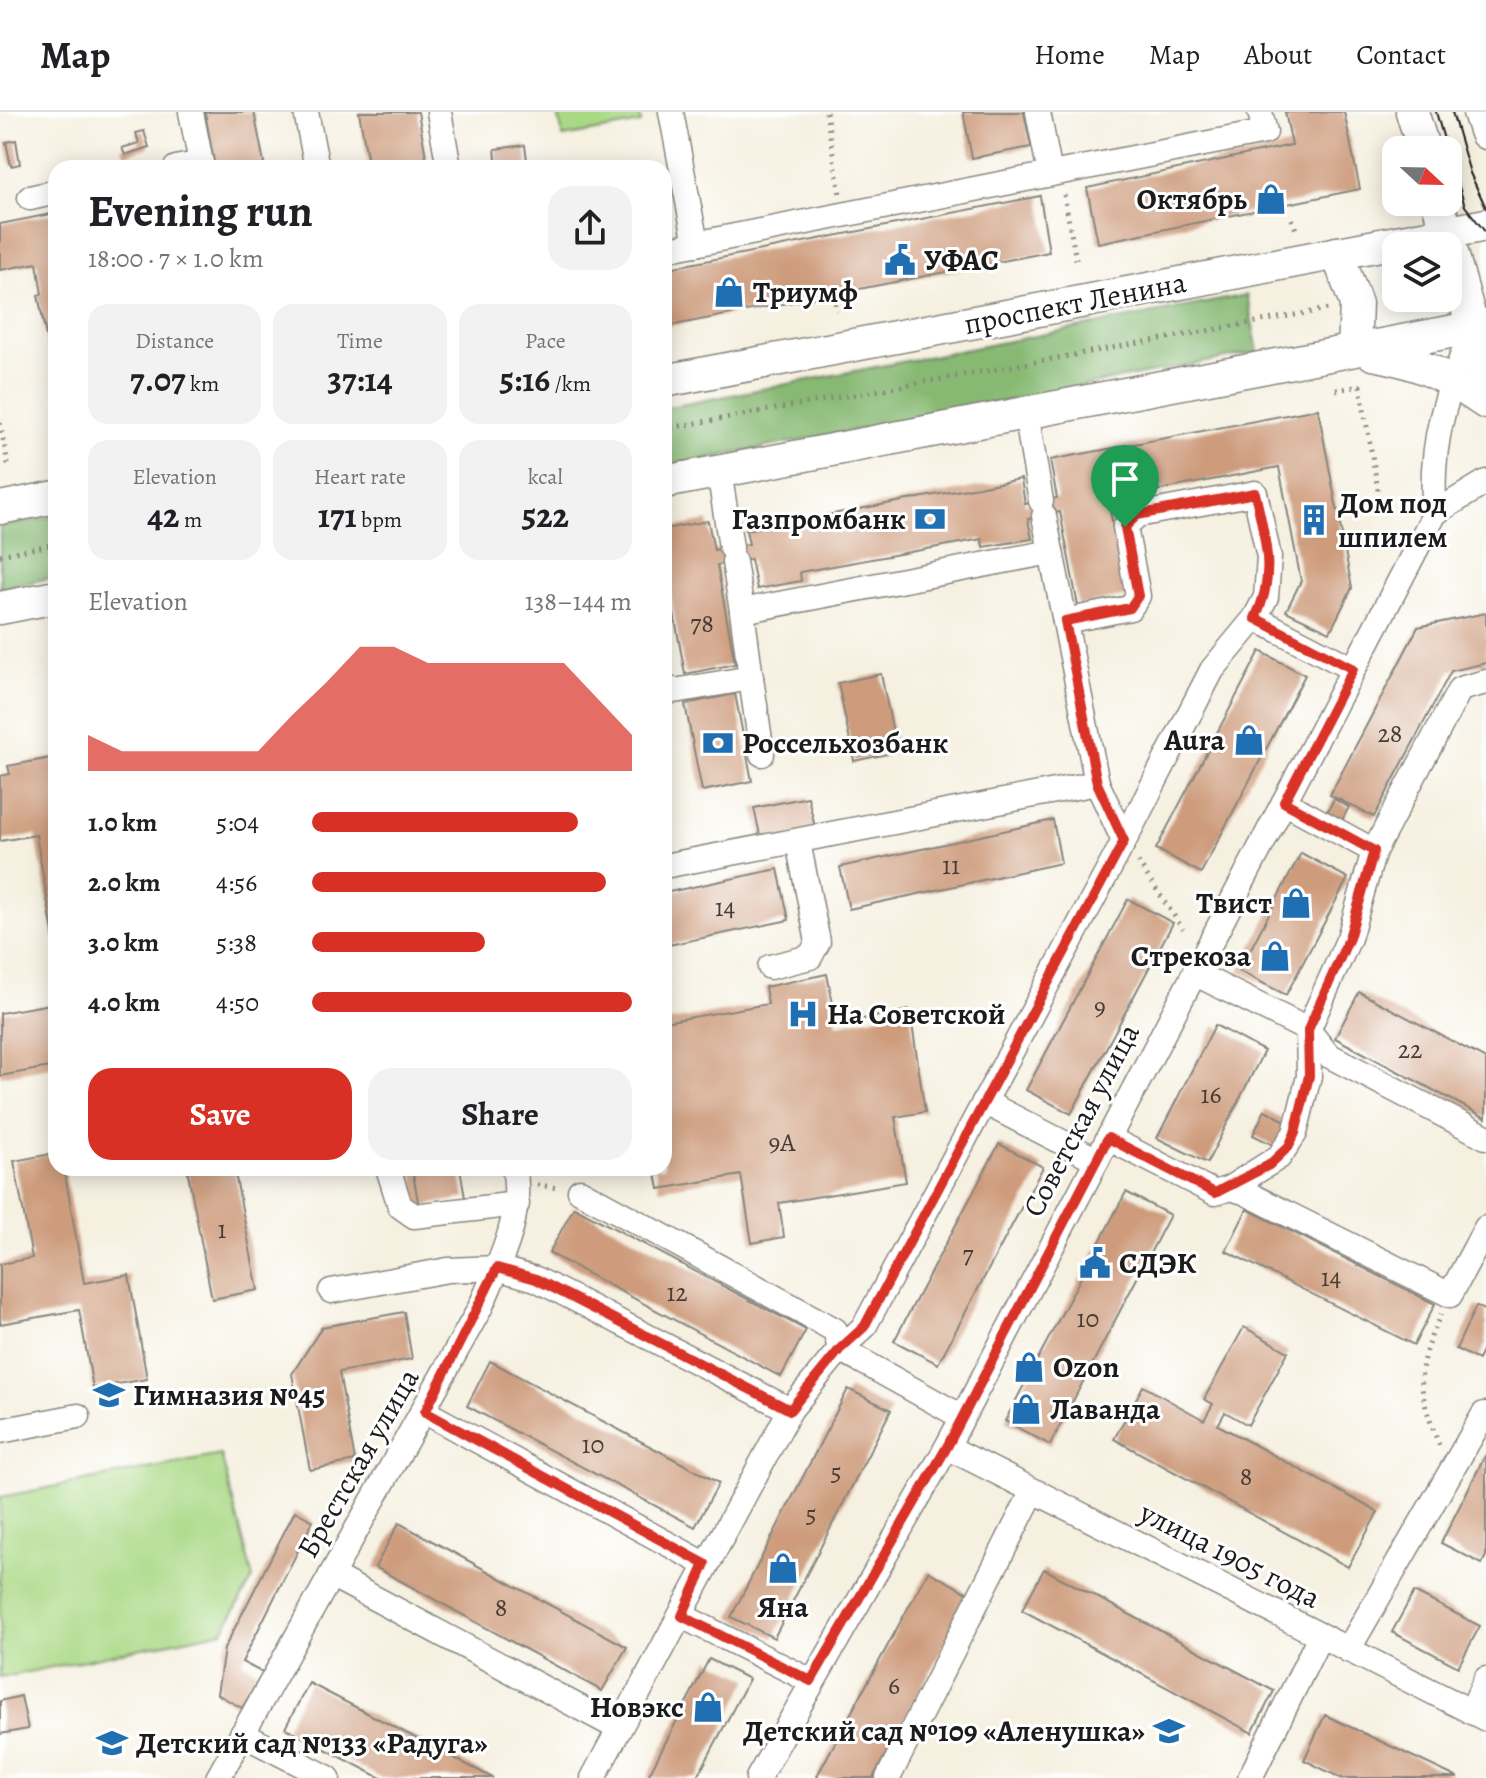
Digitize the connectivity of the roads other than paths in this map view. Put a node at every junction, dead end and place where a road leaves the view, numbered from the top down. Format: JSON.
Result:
{"nodes":[{"id":1,"x":191,"y":112,"type":"edge"},
{"id":2,"x":306,"y":112,"type":"edge"},
{"id":3,"x":439,"y":112,"type":"edge"},
{"id":4,"x":671,"y":112,"type":"edge"},
{"id":5,"x":1038,"y":112,"type":"edge"},
{"id":6,"x":1260,"y":112,"type":"edge"},
{"id":7,"x":1412,"y":112,"type":"edge"},
{"id":8,"x":1479,"y":112,"type":"edge"},
{"id":9,"x":1486,"y":133,"type":"edge"},
{"id":10,"x":1420,"y":136,"type":"edge"},
{"id":11,"x":200,"y":160,"type":"edge"},
{"id":12,"x":315,"y":160,"type":"edge"},
{"id":13,"x":448,"y":160,"type":"edge"},
{"id":14,"x":1055,"y":173,"type":"junction"},
{"id":15,"x":48,"y":194,"type":"edge"},
{"id":16,"x":30,"y":198,"type":"dead end"},
{"id":17,"x":1442,"y":217,"type":"edge"},
{"id":18,"x":1486,"y":225,"type":"edge"},
{"id":19,"x":696,"y":244,"type":"junction"},
{"id":20,"x":672,"y":248,"type":"edge"},
{"id":21,"x":1337,"y":253,"type":"junction"},
{"id":22,"x":1480,"y":326,"type":"edge"},
{"id":23,"x":1354,"y":350,"type":"junction"},
{"id":24,"x":1486,"y":376,"type":"edge"},
{"id":25,"x":672,"y":379,"type":"edge"},
{"id":26,"x":1451,"y":379,"type":"junction"},
{"id":27,"x":1486,"y":403,"type":"edge"},
{"id":28,"x":1026,"y":413,"type":"junction"},
{"id":29,"x":719,"y":471,"type":"junction"},
{"id":30,"x":672,"y":480,"type":"edge"},
{"id":31,"x":1486,"y":482,"type":"edge"},
{"id":32,"x":48,"y":499,"type":"edge"},
{"id":33,"x":0,"y":508,"type":"edge"},
{"id":34,"x":1435,"y":513,"type":"junction"},
{"id":35,"x":1051,"y":552,"type":"junction"},
{"id":36,"x":48,"y":599,"type":"edge"},
{"id":37,"x":0,"y":608,"type":"edge"},
{"id":38,"x":742,"y":611,"type":"junction"},
{"id":39,"x":1255,"y":618,"type":"junction"},
{"id":40,"x":1065,"y":621,"type":"junction"},
{"id":41,"x":1353,"y":669,"type":"junction"},
{"id":42,"x":751,"y":678,"type":"junction"},
{"id":43,"x":1486,"y":682,"type":"edge"},
{"id":44,"x":672,"y":690,"type":"edge"},
{"id":45,"x":762,"y":754,"type":"dead end"},
{"id":46,"x":1097,"y":783,"type":"junction"},
{"id":47,"x":1284,"y":802,"type":"junction"},
{"id":48,"x":1124,"y":841,"type":"junction"},
{"id":49,"x":798,"y":842,"type":"junction"},
{"id":50,"x":1374,"y":851,"type":"junction"},
{"id":51,"x":672,"y":865,"type":"edge"},
{"id":52,"x":770,"y":967,"type":"dead end"},
{"id":53,"x":1194,"y":973,"type":"junction"},
{"id":54,"x":1308,"y":1030,"type":"junction"},
{"id":55,"x":984,"y":1102,"type":"junction"},
{"id":56,"x":1486,"y":1137,"type":"edge"},
{"id":57,"x":1108,"y":1138,"type":"junction"},
{"id":58,"x":1097,"y":1160,"type":"junction"},
{"id":59,"x":391,"y":1176,"type":"edge"},
{"id":60,"x":516,"y":1185,"type":"edge"},
{"id":61,"x":1230,"y":1188,"type":"junction"},
{"id":62,"x":580,"y":1191,"type":"road end"},
{"id":63,"x":1486,"y":1228,"type":"edge"},
{"id":64,"x":497,"y":1268,"type":"junction"},
{"id":65,"x":331,"y":1291,"type":"dead end"},
{"id":66,"x":840,"y":1349,"type":"junction"},
{"id":67,"x":790,"y":1410,"type":"junction"},
{"id":68,"x":425,"y":1412,"type":"junction"},
{"id":69,"x":1484,"y":1414,"type":"edge"},
{"id":70,"x":78,"y":1416,"type":"dead end"},
{"id":71,"x":962,"y":1417,"type":"junction"},
{"id":72,"x":0,"y":1431,"type":"edge"},
{"id":73,"x":947,"y":1447,"type":"junction"},
{"id":74,"x":1033,"y":1491,"type":"junction"},
{"id":75,"x":705,"y":1564,"type":"junction"},
{"id":76,"x":331,"y":1575,"type":"junction"},
{"id":77,"x":682,"y":1616,"type":"junction"},
{"id":78,"x":1320,"y":1636,"type":"junction"},
{"id":79,"x":1348,"y":1650,"type":"junction"},
{"id":80,"x":1486,"y":1679,"type":"edge"},
{"id":81,"x":811,"y":1681,"type":"junction"},
{"id":82,"x":1478,"y":1715,"type":"edge"},
{"id":83,"x":618,"y":1728,"type":"junction"},
{"id":84,"x":242,"y":1734,"type":"junction"},
{"id":85,"x":771,"y":1750,"type":"junction"},
{"id":86,"x":218,"y":1778,"type":"edge"},
{"id":87,"x":328,"y":1778,"type":"edge"},
{"id":88,"x":593,"y":1778,"type":"edge"},
{"id":89,"x":758,"y":1778,"type":"edge"},
{"id":90,"x":768,"y":1778,"type":"edge"},
{"id":91,"x":888,"y":1778,"type":"edge"},
{"id":92,"x":1250,"y":1778,"type":"edge"}],
"edges":[{"from":1,"to":11,"type":"street"},
{"from":2,"to":12,"type":"street"},
{"from":3,"to":13,"type":"street"},
{"from":4,"to":19,"type":"street"},
{"from":5,"to":14,"type":"street"},
{"from":6,"to":14,"type":"street"},
{"from":7,"to":10,"type":"main road"},
{"from":8,"to":9,"type":"main road"},
{"from":14,"to":19,"type":"street"},
{"from":15,"to":16,"type":"street"},
{"from":17,"to":18,"type":"main road","name":"проспект Ленина"},
{"from":17,"to":21,"type":"main road","name":"проспект Ленина"},
{"from":17,"to":22,"type":"main road"},
{"from":19,"to":20,"type":"street"},
{"from":21,"to":23,"type":"main road"},
{"from":21,"to":25,"type":"main road","name":"проспект Ленина"},
{"from":22,"to":23,"type":"main road"},
{"from":22,"to":24,"type":"main road"},
{"from":22,"to":26,"type":"street"},
{"from":23,"to":26,"type":"main road"},
{"from":23,"to":28,"type":"main road"},
{"from":26,"to":27,"type":"main road"},
{"from":26,"to":34,"type":"street"},
{"from":28,"to":29,"type":"main road"},
{"from":28,"to":35,"type":"street"},
{"from":29,"to":30,"type":"main road"},
{"from":29,"to":38,"type":"street"},
{"from":31,"to":34,"type":"street"},
{"from":32,"to":33,"type":"main road"},
{"from":34,"to":41,"type":"street","name":"Советская улица"},
{"from":35,"to":38,"type":"street"},
{"from":35,"to":40,"type":"street"},
{"from":36,"to":37,"type":"main road"},
{"from":38,"to":42,"type":"street"},
{"from":39,"to":40,"type":"street"},
{"from":39,"to":41,"type":"street"},
{"from":39,"to":48,"type":"street"},
{"from":40,"to":46,"type":"street"},
{"from":41,"to":47,"type":"street","name":"Советская улица"},
{"from":42,"to":44,"type":"street"},
{"from":42,"to":45,"type":"street"},
{"from":43,"to":50,"type":"street"},
{"from":46,"to":48,"type":"street"},
{"from":46,"to":49,"type":"street"},
{"from":47,"to":50,"type":"street"},
{"from":47,"to":53,"type":"street","name":"Советская улица"},
{"from":48,"to":55,"type":"street"},
{"from":49,"to":51,"type":"street"},
{"from":49,"to":52,"type":"street"},
{"from":50,"to":54,"type":"street"},
{"from":53,"to":54,"type":"street"},
{"from":53,"to":57,"type":"street","name":"Советская улица"},
{"from":54,"to":56,"type":"street"},
{"from":54,"to":61,"type":"street"},
{"from":55,"to":58,"type":"street"},
{"from":55,"to":66,"type":"street"},
{"from":57,"to":58,"type":"street","name":"Советская улица"},
{"from":57,"to":61,"type":"street"},
{"from":58,"to":71,"type":"street","name":"Советская улица"},
{"from":59,"to":60,"type":"street"},
{"from":60,"to":64,"type":"street","name":"Брестская улица"},
{"from":61,"to":63,"type":"street"},
{"from":62,"to":66,"type":"street"},
{"from":64,"to":65,"type":"street"},
{"from":64,"to":67,"type":"street"},
{"from":64,"to":68,"type":"street","name":"Брестская улица"},
{"from":66,"to":67,"type":"street"},
{"from":66,"to":71,"type":"street"},
{"from":67,"to":75,"type":"street"},
{"from":68,"to":75,"type":"street"},
{"from":68,"to":76,"type":"street","name":"Брестская улица"},
{"from":69,"to":79,"type":"street"},
{"from":70,"to":72,"type":"street"},
{"from":71,"to":73,"type":"street","name":"Советская улица"},
{"from":73,"to":74,"type":"street","name":"улица 1905 года"},
{"from":73,"to":81,"type":"street","name":"Советская улица"},
{"from":74,"to":78,"type":"street","name":"улица 1905 года"},
{"from":74,"to":91,"type":"street"},
{"from":75,"to":77,"type":"street"},
{"from":76,"to":83,"type":"street"},
{"from":76,"to":84,"type":"street","name":"Брестская улица"},
{"from":77,"to":81,"type":"street"},
{"from":77,"to":83,"type":"street"},
{"from":78,"to":79,"type":"street","name":"улица 1905 года"},
{"from":78,"to":92,"type":"street"},
{"from":79,"to":82,"type":"street","name":"улица 1905 года"},
{"from":80,"to":82,"type":"street"},
{"from":81,"to":85,"type":"street","name":"Советская улица"},
{"from":83,"to":88,"type":"street"},
{"from":84,"to":86,"type":"street","name":"Брестская улица"},
{"from":84,"to":87,"type":"street"},
{"from":85,"to":89,"type":"street","name":"Советская улица"},
{"from":85,"to":90,"type":"street","name":"Советская улица"}]}
